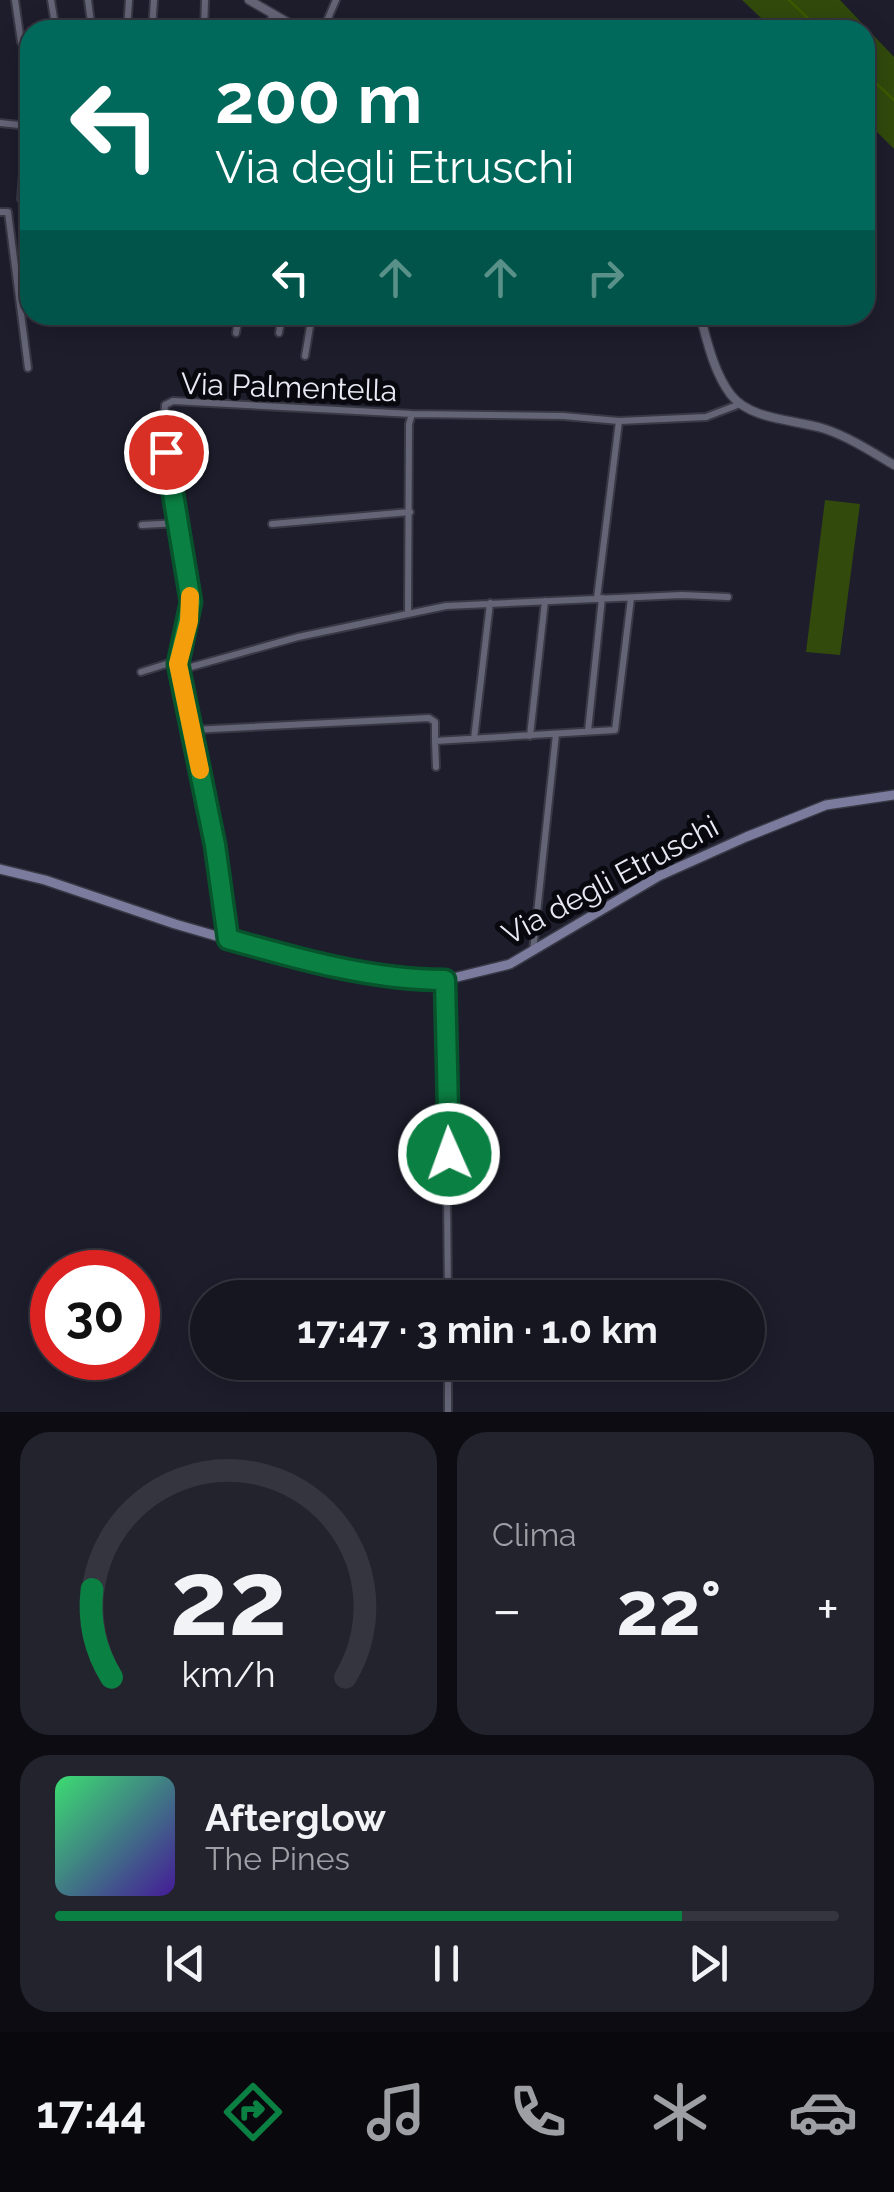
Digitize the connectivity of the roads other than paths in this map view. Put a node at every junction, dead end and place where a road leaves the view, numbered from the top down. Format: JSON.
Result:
{"nodes":[{"id":1,"x":15,"y":0,"type":"edge"},
{"id":2,"x":249,"y":0,"type":"edge"},
{"id":3,"x":263,"y":4,"type":"edge"},
{"id":4,"x":272,"y":15,"type":"junction"},
{"id":5,"x":271,"y":20,"type":"edge"},
{"id":6,"x":282,"y":20,"type":"edge"},
{"id":7,"x":20,"y":35,"type":"edge"},
{"id":8,"x":0,"y":212,"type":"edge"},
{"id":9,"x":20,"y":306,"type":"edge"},
{"id":10,"x":22,"y":325,"type":"edge"},
{"id":11,"x":237,"y":325,"type":"edge"},
{"id":12,"x":280,"y":325,"type":"edge"},
{"id":13,"x":310,"y":325,"type":"edge"},
{"id":14,"x":703,"y":325,"type":"edge"},
{"id":15,"x":236,"y":333,"type":"dead end"},
{"id":16,"x":279,"y":333,"type":"dead end"},
{"id":17,"x":305,"y":356,"type":"dead end"},
{"id":18,"x":28,"y":368,"type":"dead end"},
{"id":19,"x":740,"y":404,"type":"junction"},
{"id":20,"x":412,"y":414,"type":"junction"},
{"id":21,"x":619,"y":421,"type":"junction"},
{"id":22,"x":894,"y":465,"type":"edge"},
{"id":23,"x":410,"y":512,"type":"junction"},
{"id":24,"x":179,"y":523,"type":"junction"},
{"id":25,"x":272,"y":524,"type":"dead end"},
{"id":26,"x":142,"y":525,"type":"dead end"},
{"id":27,"x":728,"y":597,"type":"dead end"},
{"id":28,"x":600,"y":598,"type":"junction"},
{"id":29,"x":631,"y":598,"type":"junction"},
{"id":30,"x":545,"y":601,"type":"junction"},
{"id":31,"x":490,"y":603,"type":"junction"},
{"id":32,"x":408,"y":614,"type":"junction"},
{"id":33,"x":179,"y":660,"type":"junction"},
{"id":34,"x":180,"y":670,"type":"junction"},
{"id":35,"x":141,"y":672,"type":"dead end"},
{"id":36,"x":192,"y":730,"type":"junction"},
{"id":37,"x":588,"y":731,"type":"junction"},
{"id":38,"x":556,"y":734,"type":"junction"},
{"id":39,"x":530,"y":736,"type":"junction"},
{"id":40,"x":474,"y":739,"type":"junction"},
{"id":41,"x":435,"y":741,"type":"junction"},
{"id":42,"x":436,"y":767,"type":"dead end"},
{"id":43,"x":894,"y":795,"type":"edge"},
{"id":44,"x":0,"y":869,"type":"edge"},
{"id":45,"x":228,"y":939,"type":"junction"},
{"id":46,"x":533,"y":951,"type":"junction"},
{"id":47,"x":445,"y":980,"type":"junction"},
{"id":48,"x":448,"y":1280,"type":"edge"},
{"id":49,"x":448,"y":1380,"type":"edge"},
{"id":50,"x":448,"y":1412,"type":"edge"}],
"edges":[{"from":1,"to":7,"type":"street"},
{"from":2,"to":3,"type":"street"},
{"from":3,"to":4,"type":"street"},
{"from":4,"to":5,"type":"street"},
{"from":4,"to":6,"type":"street"},
{"from":8,"to":9,"type":"street"},
{"from":10,"to":18,"type":"street"},
{"from":11,"to":15,"type":"street"},
{"from":12,"to":16,"type":"street"},
{"from":13,"to":17,"type":"street"},
{"from":14,"to":19,"type":"street"},
{"from":19,"to":21,"type":"street","name":"Via Palmentella"},
{"from":19,"to":22,"type":"street"},
{"from":20,"to":21,"type":"street","name":"Via Palmentella"},
{"from":20,"to":23,"type":"street","name":"Via Palmentella"},
{"from":20,"to":24,"type":"street","name":"Via Palmentella"},
{"from":21,"to":28,"type":"street"},
{"from":23,"to":25,"type":"street"},
{"from":23,"to":32,"type":"street","name":"Via Palmentella"},
{"from":24,"to":26,"type":"street"},
{"from":24,"to":33,"type":"street","name":"Via Palmentella"},
{"from":27,"to":29,"type":"street"},
{"from":28,"to":29,"type":"street"},
{"from":28,"to":30,"type":"street"},
{"from":28,"to":37,"type":"street"},
{"from":29,"to":37,"type":"street"},
{"from":30,"to":31,"type":"street"},
{"from":30,"to":39,"type":"street"},
{"from":31,"to":32,"type":"street"},
{"from":31,"to":40,"type":"street"},
{"from":32,"to":34,"type":"street"},
{"from":33,"to":34,"type":"street","name":"Via Palmentella"},
{"from":33,"to":35,"type":"street"},
{"from":34,"to":36,"type":"street","name":"Via Palmentella"},
{"from":36,"to":41,"type":"street"},
{"from":36,"to":45,"type":"street","name":"Via Palmentella"},
{"from":37,"to":38,"type":"street"},
{"from":38,"to":39,"type":"street"},
{"from":38,"to":46,"type":"street"},
{"from":39,"to":40,"type":"street"},
{"from":40,"to":41,"type":"street"},
{"from":41,"to":42,"type":"street"},
{"from":43,"to":46,"type":"main road","name":"Via degli Etruschi"},
{"from":44,"to":45,"type":"main road","name":"Via degli Etruschi"},
{"from":45,"to":47,"type":"main road","name":"Via degli Etruschi"},
{"from":46,"to":47,"type":"main road","name":"Via degli Etruschi"},
{"from":47,"to":48,"type":"street"},
{"from":49,"to":50,"type":"street"}]}
